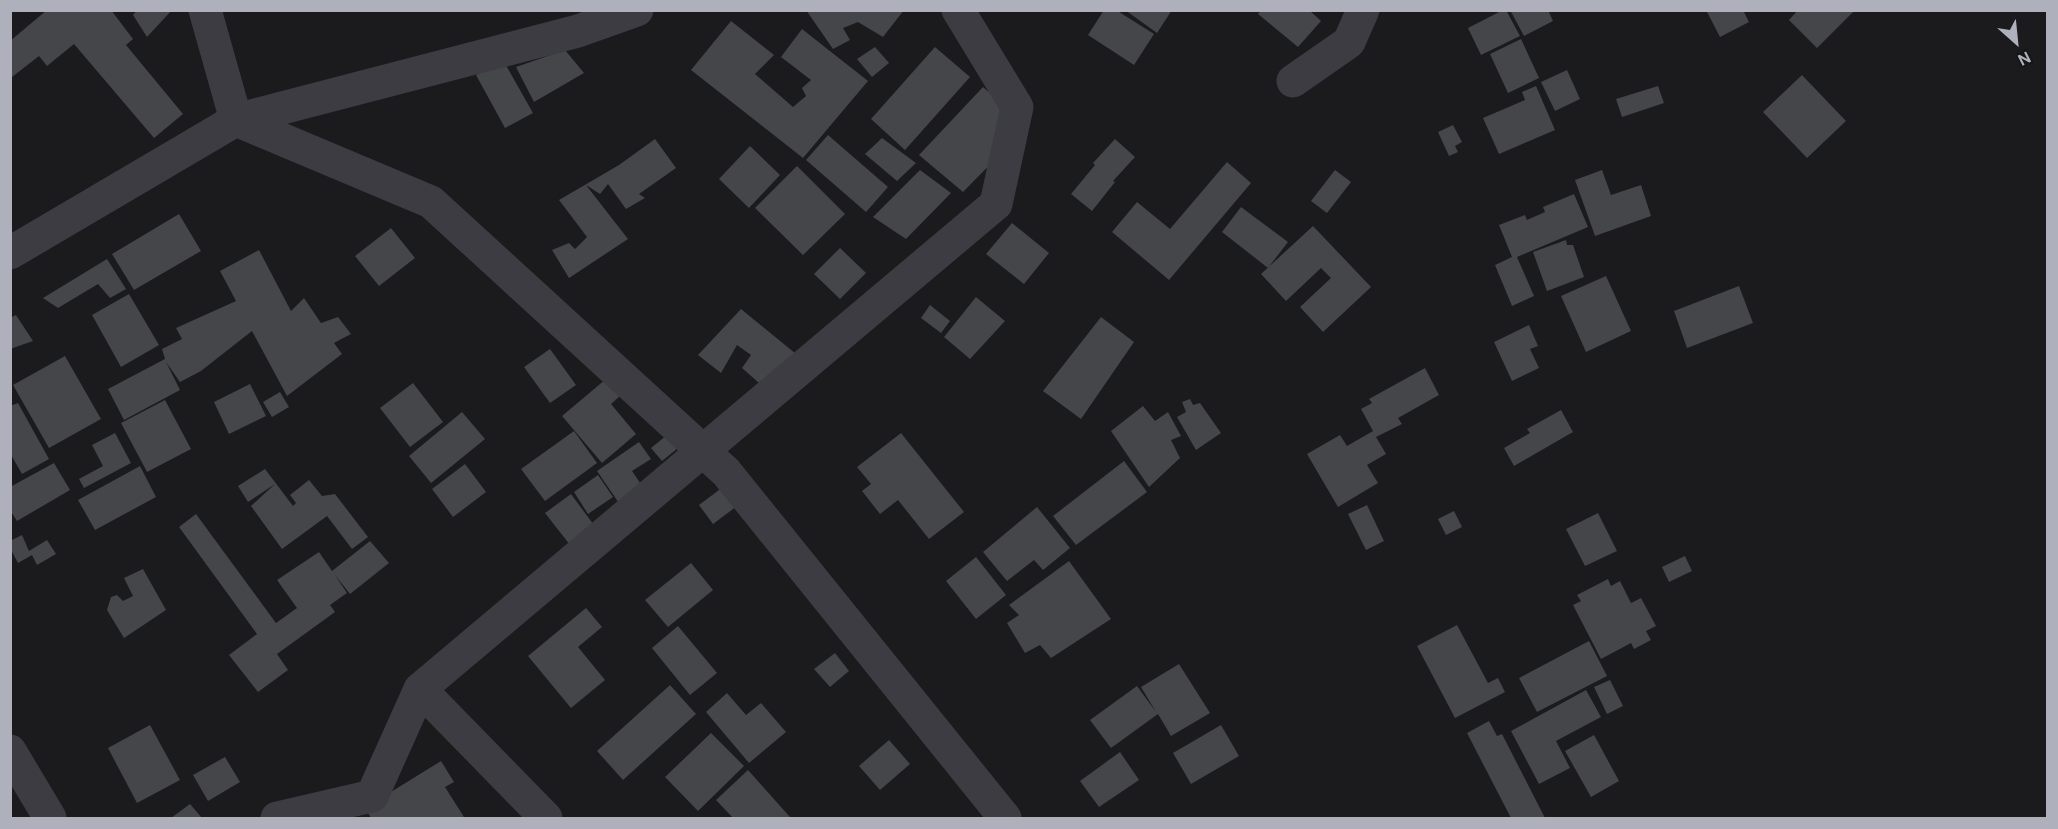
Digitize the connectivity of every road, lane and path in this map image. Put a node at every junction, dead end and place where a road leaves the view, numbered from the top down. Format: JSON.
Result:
{"nodes":[{"id":1,"x":205,"y":10,"type":"edge"},
{"id":2,"x":637,"y":10,"type":"edge"},
{"id":3,"x":958,"y":10,"type":"edge"},
{"id":4,"x":1363,"y":10,"type":"edge"},
{"id":5,"x":575,"y":21,"type":"edge"},
{"id":6,"x":1293,"y":81,"type":"dead end"},
{"id":7,"x":236,"y":120,"type":"junction"},
{"id":8,"x":10,"y":253,"type":"edge"},
{"id":9,"x":703,"y":452,"type":"junction"},
{"id":10,"x":420,"y":689,"type":"junction"},
{"id":11,"x":10,"y":751,"type":"edge"},
{"id":12,"x":50,"y":819,"type":"edge"},
{"id":13,"x":277,"y":819,"type":"edge"},
{"id":14,"x":546,"y":819,"type":"edge"},
{"id":15,"x":1005,"y":819,"type":"edge"}],
"edges":[{"from":1,"to":7,"type":"street"},
{"from":2,"to":5,"type":"street"},
{"from":3,"to":9,"type":"street"},
{"from":4,"to":6,"type":"street"},
{"from":5,"to":7,"type":"street"},
{"from":7,"to":8,"type":"street"},
{"from":7,"to":9,"type":"street"},
{"from":9,"to":10,"type":"street"},
{"from":9,"to":15,"type":"street"},
{"from":10,"to":13,"type":"street"},
{"from":10,"to":14,"type":"street"},
{"from":11,"to":12,"type":"street"}]}
